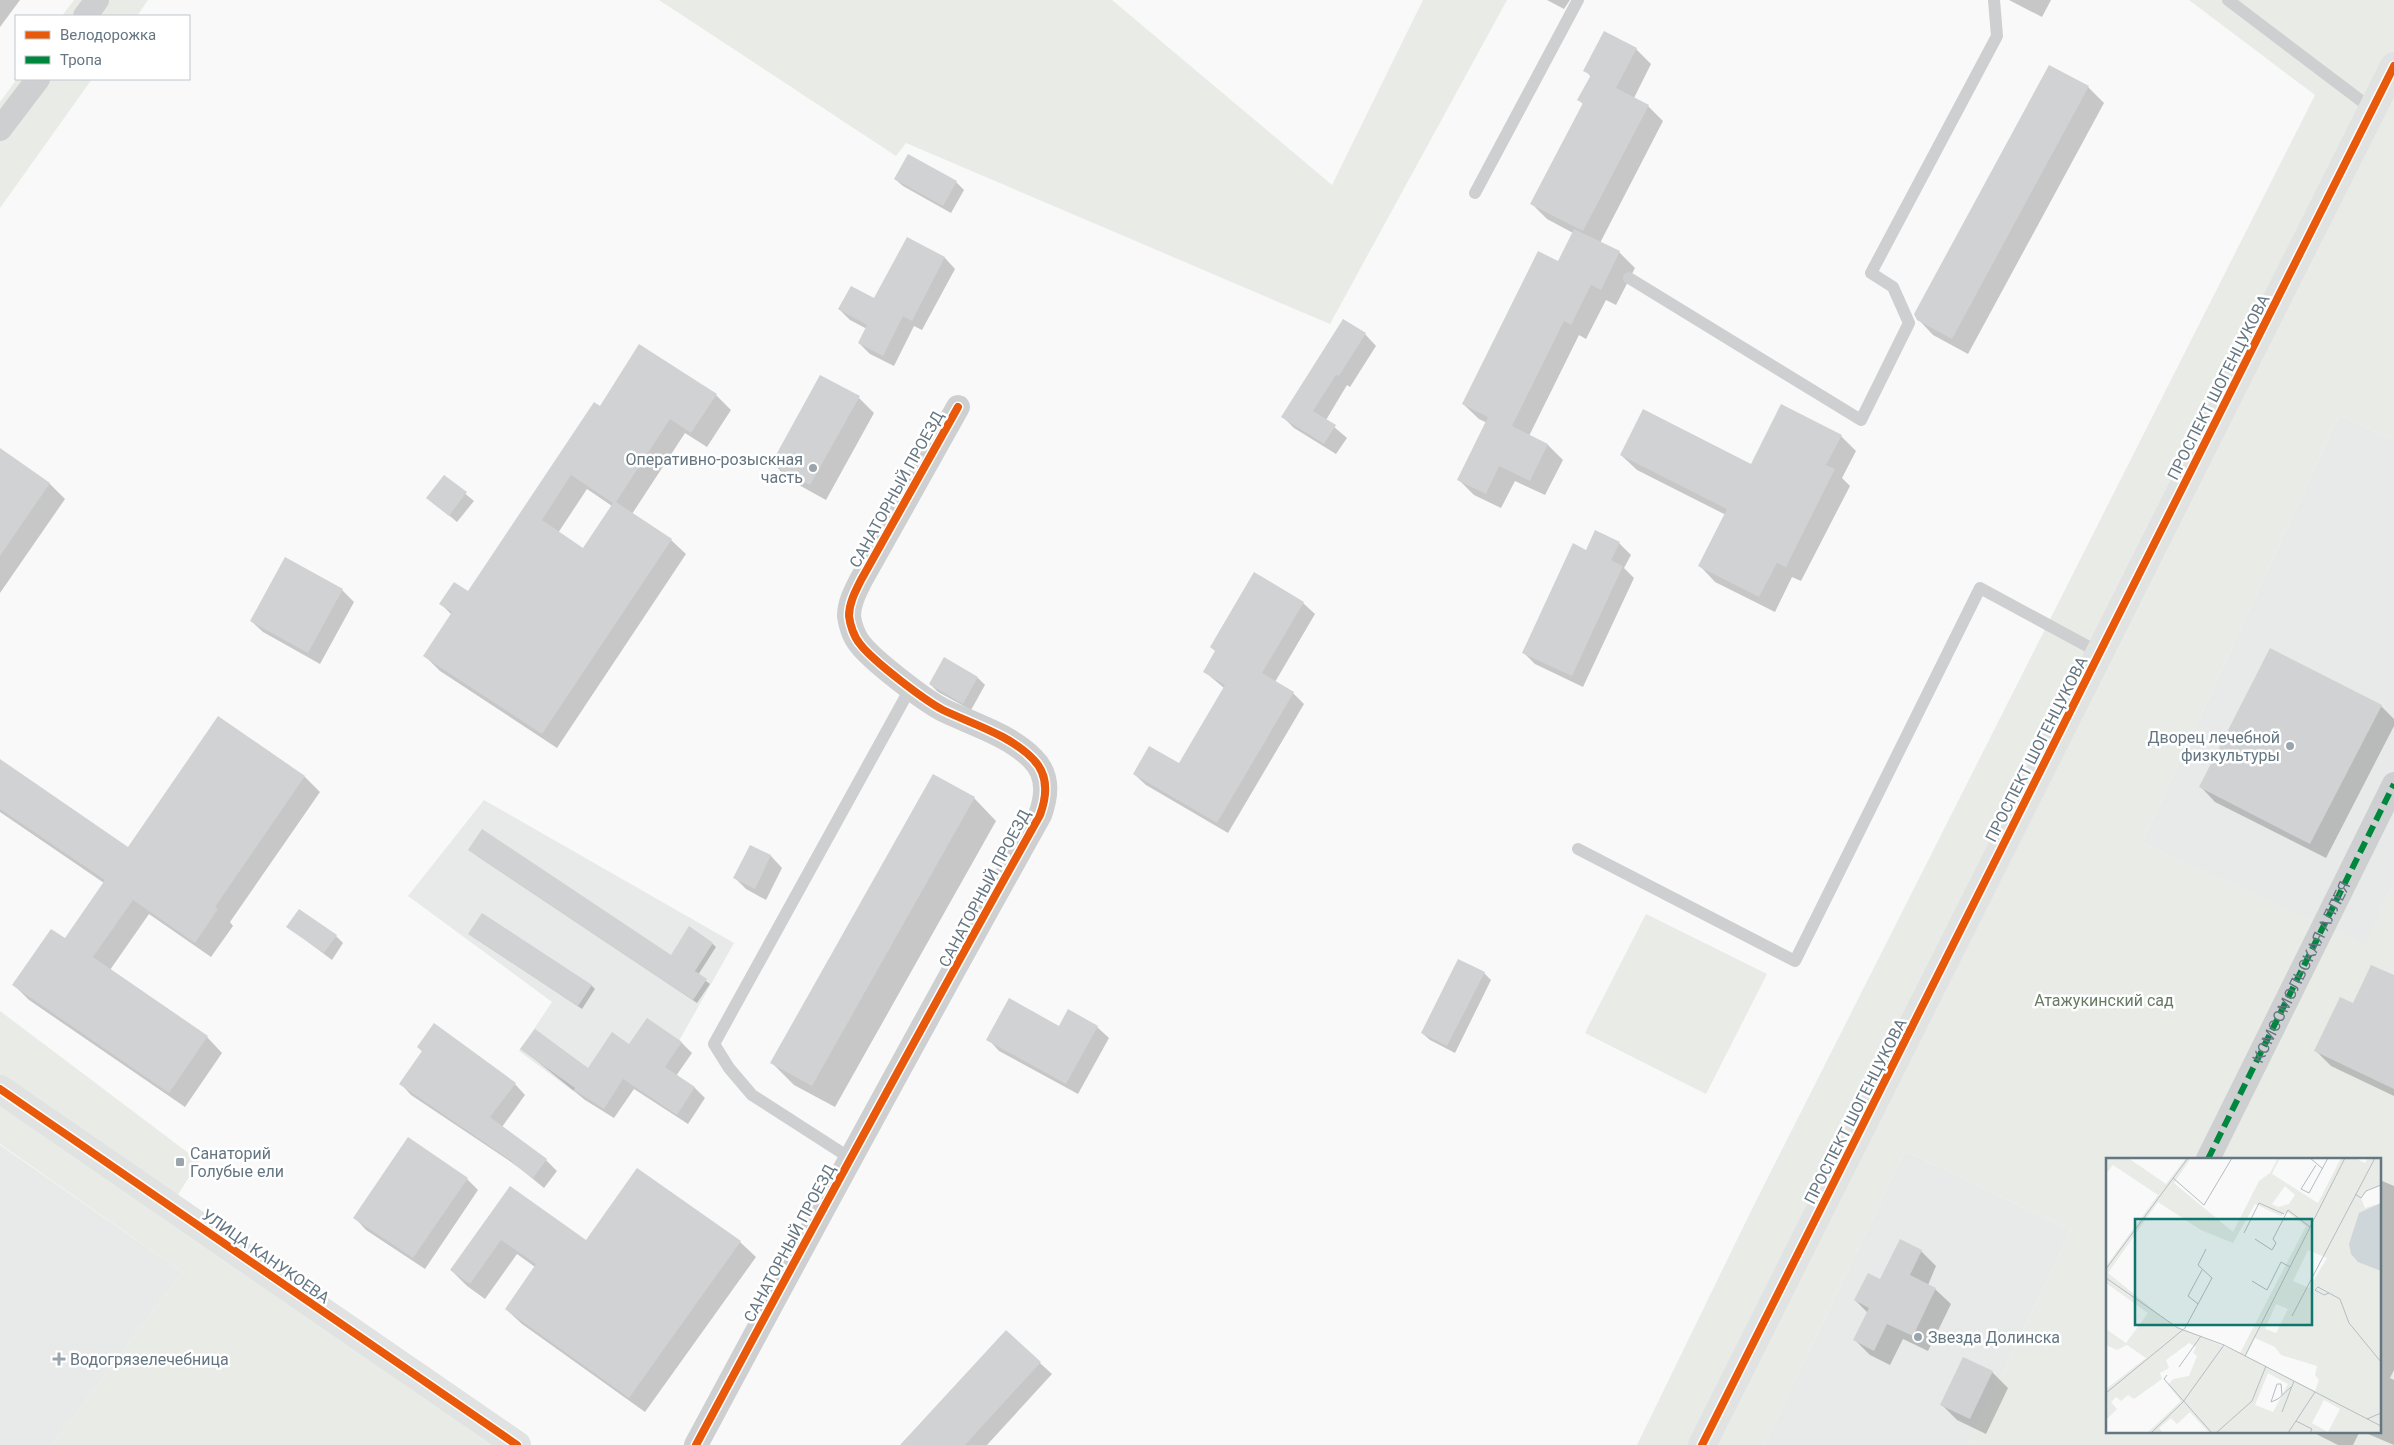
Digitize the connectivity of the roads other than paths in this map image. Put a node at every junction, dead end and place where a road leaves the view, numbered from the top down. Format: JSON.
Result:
{"nodes":[{"id":1,"x":98,"y":0,"type":"edge"},
{"id":2,"x":1578,"y":0,"type":"edge"},
{"id":3,"x":1994,"y":0,"type":"edge"},
{"id":4,"x":2228,"y":0,"type":"edge"},
{"id":5,"x":86,"y":15,"type":"edge"},
{"id":6,"x":2394,"y":66,"type":"edge"},
{"id":7,"x":37,"y":80,"type":"edge"},
{"id":8,"x":2372,"y":109,"type":"junction"},
{"id":9,"x":0,"y":129,"type":"edge"},
{"id":10,"x":1476,"y":193,"type":"dead end"},
{"id":11,"x":1629,"y":278,"type":"dead end"},
{"id":12,"x":958,"y":407,"type":"dead end"},
{"id":13,"x":2100,"y":653,"type":"junction"},
{"id":14,"x":911,"y":687,"type":"junction"},
{"id":15,"x":2394,"y":784,"type":"edge"},
{"id":16,"x":1578,"y":849,"type":"dead end"},
{"id":17,"x":0,"y":1089,"type":"edge"},
{"id":18,"x":850,"y":1158,"type":"junction"},
{"id":19,"x":2208,"y":1158,"type":"edge"},
{"id":20,"x":517,"y":1445,"type":"edge"},
{"id":21,"x":696,"y":1445,"type":"edge"},
{"id":22,"x":1702,"y":1445,"type":"edge"}],
"edges":[{"from":1,"to":5,"type":"street"},
{"from":2,"to":10,"type":"lane"},
{"from":3,"to":11,"type":"lane"},
{"from":4,"to":8,"type":"lane"},
{"from":6,"to":8,"type":"street","name":"ПРОСПЕКТ ШОГЕНЦУКОВА"},
{"from":7,"to":9,"type":"street"},
{"from":8,"to":13,"type":"street","name":"ПРОСПЕКТ ШОГЕНЦУКОВА"},
{"from":12,"to":14,"type":"street","name":"САНАТОРНЫЙ ПРОЕЗД"},
{"from":13,"to":16,"type":"lane"},
{"from":13,"to":22,"type":"street","name":"ПРОСПЕКТ ШОГЕНЦУКОВА"},
{"from":14,"to":18,"type":"lane"},
{"from":14,"to":18,"type":"street","name":"САНАТОРНЫЙ ПРОЕЗД"},
{"from":15,"to":19,"type":"street","name":"КОМСОМОЛЬСКАЯ АЛЛЕЯ"},
{"from":17,"to":20,"type":"street","name":"УЛИЦА КАНУКОЕВА"},
{"from":18,"to":21,"type":"street","name":"САНАТОРНЫЙ ПРОЕЗД"}]}
